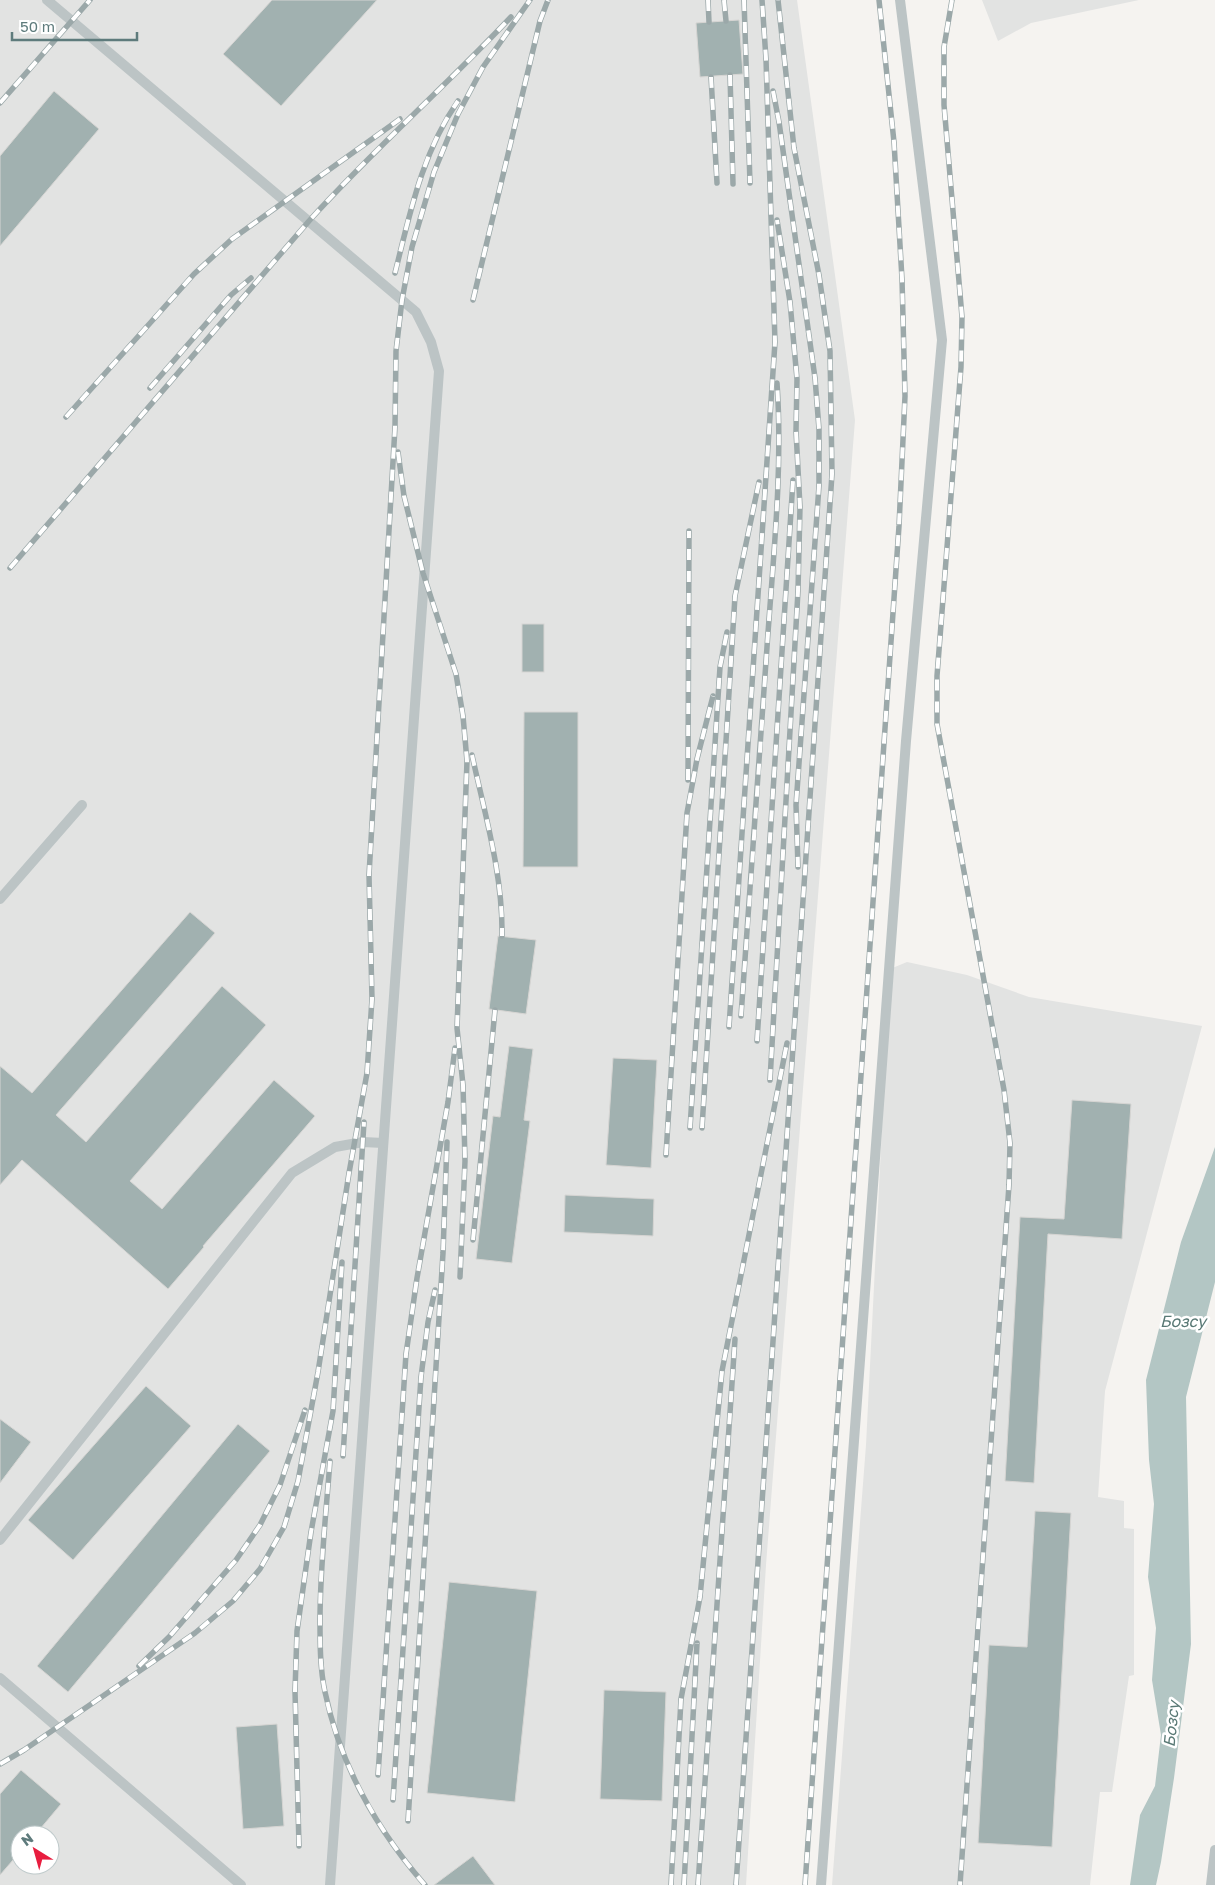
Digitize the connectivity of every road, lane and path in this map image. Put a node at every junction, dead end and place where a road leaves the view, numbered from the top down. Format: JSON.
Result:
{"nodes":[{"id":1,"x":47,"y":0,"type":"edge"},
{"id":2,"x":900,"y":0,"type":"edge"},
{"id":3,"x":82,"y":805,"type":"dead end"},
{"id":4,"x":0,"y":899,"type":"edge"},
{"id":5,"x":382,"y":1143,"type":"junction"},
{"id":6,"x":0,"y":1540,"type":"edge"},
{"id":7,"x":0,"y":1678,"type":"edge"},
{"id":8,"x":1215,"y":1850,"type":"edge"},
{"id":9,"x":330,"y":1870,"type":"junction"},
{"id":10,"x":241,"y":1885,"type":"edge"},
{"id":11,"x":322,"y":1885,"type":"edge"},
{"id":12,"x":330,"y":1885,"type":"edge"},
{"id":13,"x":821,"y":1885,"type":"edge"},
{"id":14,"x":1211,"y":1885,"type":"edge"}],
"edges":[{"from":1,"to":5,"type":"lane"},
{"from":2,"to":13,"type":"lane"},
{"from":3,"to":4,"type":"lane"},
{"from":5,"to":6,"type":"lane"},
{"from":5,"to":9,"type":"lane"},
{"from":7,"to":10,"type":"lane"},
{"from":8,"to":14,"type":"lane"},
{"from":9,"to":11,"type":"lane"},
{"from":9,"to":12,"type":"lane"}]}
